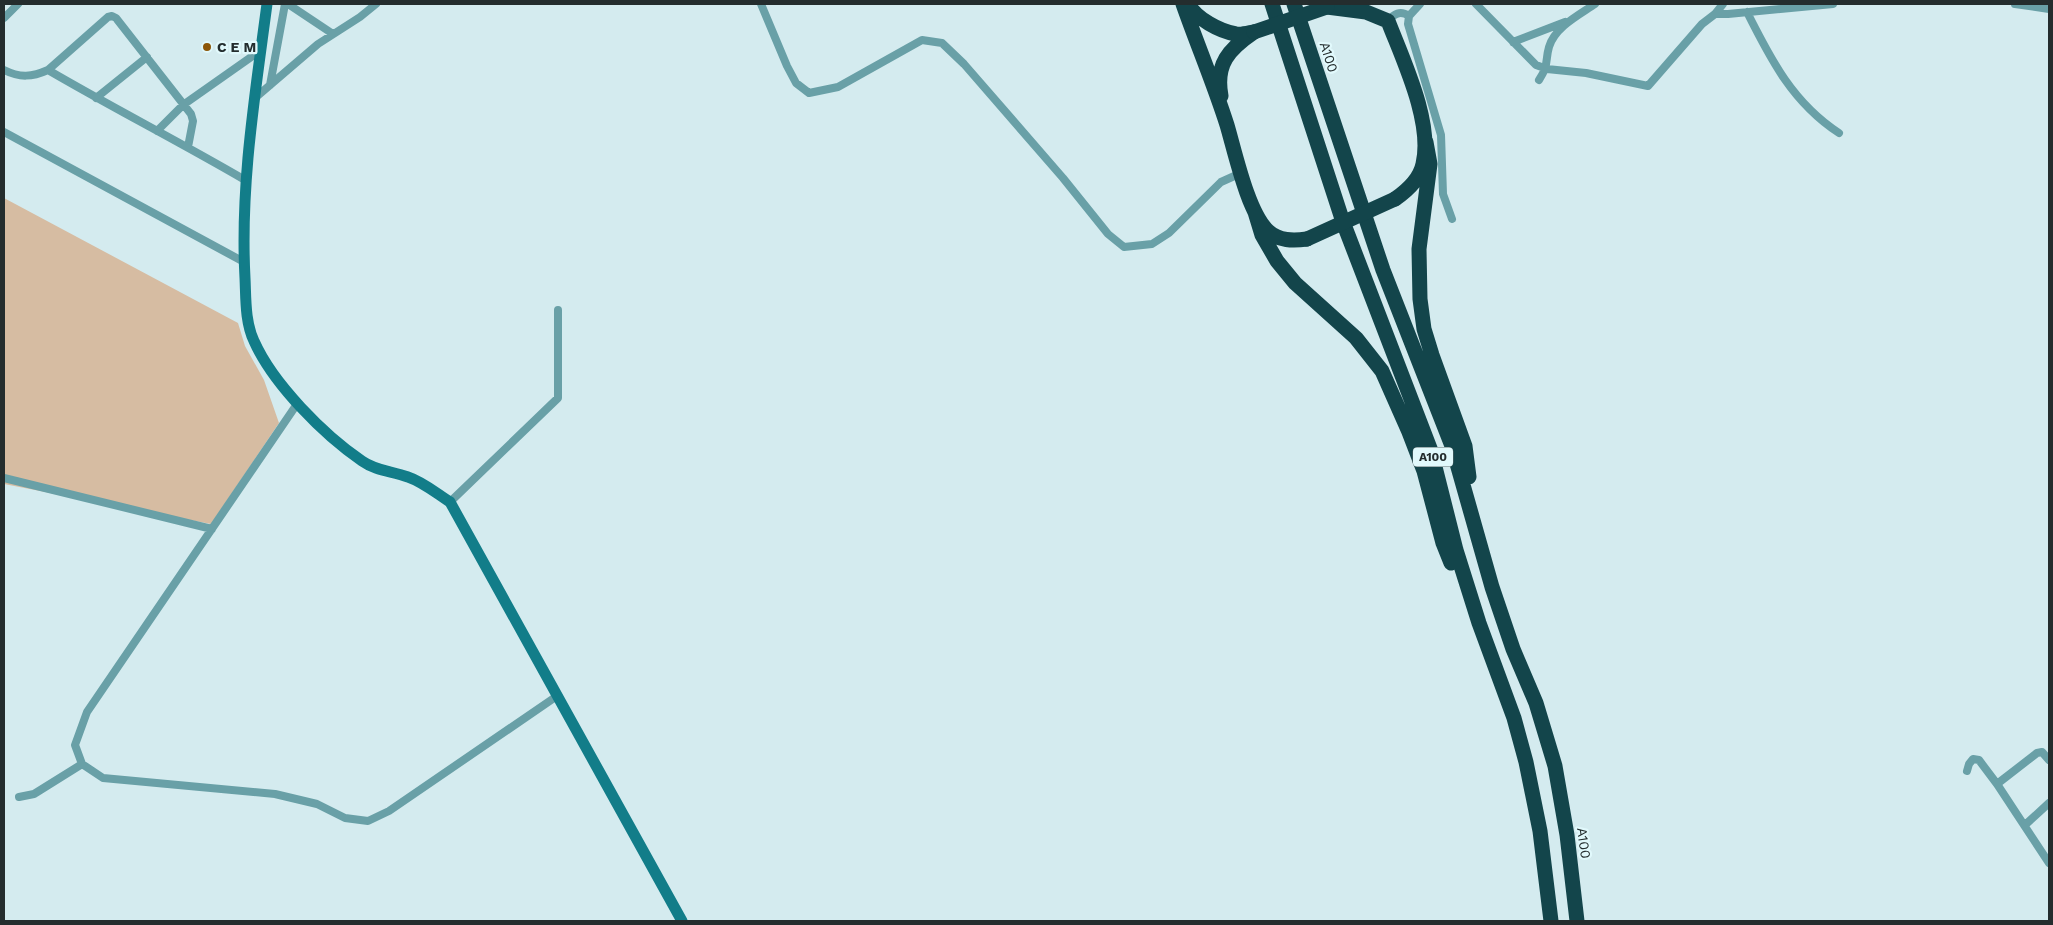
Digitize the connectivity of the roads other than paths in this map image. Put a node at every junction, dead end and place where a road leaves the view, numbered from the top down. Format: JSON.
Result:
{"nodes":[{"id":1,"x":18,"y":4,"type":"edge"},
{"id":2,"x":267,"y":4,"type":"edge"},
{"id":3,"x":287,"y":4,"type":"edge"},
{"id":4,"x":376,"y":4,"type":"edge"},
{"id":5,"x":761,"y":4,"type":"edge"},
{"id":6,"x":1183,"y":4,"type":"edge"},
{"id":7,"x":1188,"y":4,"type":"edge"},
{"id":8,"x":1272,"y":4,"type":"edge"},
{"id":9,"x":1294,"y":4,"type":"edge"},
{"id":10,"x":1373,"y":4,"type":"edge"},
{"id":11,"x":1420,"y":4,"type":"edge"},
{"id":12,"x":1476,"y":4,"type":"edge"},
{"id":13,"x":1595,"y":4,"type":"edge"},
{"id":14,"x":1723,"y":4,"type":"edge"},
{"id":15,"x":1833,"y":4,"type":"edge"},
{"id":16,"x":2015,"y":4,"type":"edge"},
{"id":17,"x":2049,"y":9,"type":"edge"},
{"id":18,"x":1747,"y":12,"type":"junction"},
{"id":19,"x":1715,"y":14,"type":"junction"},
{"id":20,"x":1409,"y":16,"type":"junction"},
{"id":21,"x":1576,"y":17,"type":"junction"},
{"id":22,"x":4,"y":18,"type":"edge"},
{"id":23,"x":1388,"y":20,"type":"junction"},
{"id":24,"x":1254,"y":32,"type":"junction"},
{"id":25,"x":333,"y":34,"type":"junction"},
{"id":26,"x":1513,"y":42,"type":"junction"},
{"id":27,"x":261,"y":50,"type":"junction"},
{"id":28,"x":146,"y":57,"type":"junction"},
{"id":29,"x":1547,"y":69,"type":"junction"},
{"id":30,"x":4,"y":70,"type":"edge"},
{"id":31,"x":48,"y":70,"type":"junction"},
{"id":32,"x":1540,"y":80,"type":"dead end"},
{"id":33,"x":270,"y":85,"type":"junction"},
{"id":34,"x":96,"y":98,"type":"junction"},
{"id":35,"x":255,"y":98,"type":"junction"},
{"id":36,"x":183,"y":105,"type":"junction"},
{"id":37,"x":1226,"y":125,"type":"junction"},
{"id":38,"x":157,"y":131,"type":"junction"},
{"id":39,"x":4,"y":132,"type":"edge"},
{"id":40,"x":1839,"y":133,"type":"dead end"},
{"id":41,"x":1426,"y":142,"type":"junction"},
{"id":42,"x":188,"y":147,"type":"junction"},
{"id":43,"x":1241,"y":173,"type":"junction"},
{"id":44,"x":245,"y":180,"type":"junction"},
{"id":45,"x":1254,"y":212,"type":"junction"},
{"id":46,"x":1452,"y":219,"type":"dead end"},
{"id":47,"x":244,"y":262,"type":"junction"},
{"id":48,"x":558,"y":310,"type":"dead end"},
{"id":49,"x":297,"y":404,"type":"junction"},
{"id":50,"x":4,"y":478,"type":"edge"},
{"id":51,"x":450,"y":502,"type":"junction"},
{"id":52,"x":212,"y":529,"type":"junction"},
{"id":53,"x":1480,"y":550,"type":"junction"},
{"id":54,"x":1479,"y":623,"type":"junction"},
{"id":55,"x":557,"y":696,"type":"junction"},
{"id":56,"x":2049,"y":760,"type":"edge"},
{"id":57,"x":82,"y":764,"type":"junction"},
{"id":58,"x":1967,"y":771,"type":"dead end"},
{"id":59,"x":1997,"y":784,"type":"junction"},
{"id":60,"x":19,"y":797,"type":"dead end"},
{"id":61,"x":2049,"y":803,"type":"edge"},
{"id":62,"x":2024,"y":825,"type":"junction"},
{"id":63,"x":2049,"y":863,"type":"edge"},
{"id":64,"x":682,"y":921,"type":"edge"},
{"id":65,"x":1551,"y":921,"type":"edge"},
{"id":66,"x":1577,"y":921,"type":"edge"}],
"edges":[{"from":1,"to":22,"type":"street"},
{"from":2,"to":27,"type":"main road"},
{"from":3,"to":25,"type":"street"},
{"from":3,"to":33,"type":"street"},
{"from":4,"to":25,"type":"street"},
{"from":5,"to":43,"type":"street"},
{"from":6,"to":37,"type":"highway"},
{"from":7,"to":24,"type":"highway"},
{"from":8,"to":54,"type":"highway","name":"A100","number":"A100"},
{"from":9,"to":53,"type":"highway","name":"A100","number":"A100"},
{"from":10,"to":23,"type":"highway"},
{"from":11,"to":20,"type":"street"},
{"from":12,"to":26,"type":"street"},
{"from":13,"to":21,"type":"street"},
{"from":14,"to":19,"type":"street"},
{"from":15,"to":18,"type":"street"},
{"from":16,"to":17,"type":"street"},
{"from":18,"to":19,"type":"street"},
{"from":18,"to":40,"type":"street"},
{"from":19,"to":29,"type":"street"},
{"from":20,"to":23,"type":"street"},
{"from":20,"to":46,"type":"street"},
{"from":21,"to":26,"type":"street"},
{"from":21,"to":29,"type":"street"},
{"from":23,"to":24,"type":"highway","bridge":true},
{"from":23,"to":41,"type":"highway"},
{"from":24,"to":37,"type":"highway"},
{"from":25,"to":33,"type":"street"},
{"from":26,"to":29,"type":"street"},
{"from":27,"to":35,"type":"main road"},
{"from":27,"to":36,"type":"street"},
{"from":28,"to":31,"type":"street"},
{"from":28,"to":34,"type":"street"},
{"from":28,"to":36,"type":"street"},
{"from":29,"to":32,"type":"street"},
{"from":30,"to":31,"type":"street"},
{"from":31,"to":34,"type":"street"},
{"from":33,"to":35,"type":"street"},
{"from":34,"to":38,"type":"street"},
{"from":35,"to":44,"type":"main road"},
{"from":36,"to":38,"type":"street"},
{"from":36,"to":42,"type":"street"},
{"from":37,"to":43,"type":"highway"},
{"from":38,"to":42,"type":"street"},
{"from":39,"to":47,"type":"street"},
{"from":41,"to":45,"type":"highway","bridge":true},
{"from":41,"to":53,"type":"highway"},
{"from":42,"to":44,"type":"street"},
{"from":43,"to":45,"type":"highway"},
{"from":44,"to":47,"type":"main road"},
{"from":45,"to":54,"type":"highway"},
{"from":47,"to":49,"type":"main road"},
{"from":48,"to":51,"type":"street"},
{"from":49,"to":51,"type":"main road"},
{"from":49,"to":52,"type":"street"},
{"from":50,"to":52,"type":"street"},
{"from":51,"to":55,"type":"main road"},
{"from":52,"to":57,"type":"street"},
{"from":53,"to":66,"type":"highway","name":"A100","number":"A100"},
{"from":54,"to":65,"type":"highway","name":"A100","number":"A100"},
{"from":55,"to":57,"type":"street"},
{"from":55,"to":64,"type":"main road"},
{"from":56,"to":59,"type":"street"},
{"from":57,"to":60,"type":"street"},
{"from":58,"to":59,"type":"street"},
{"from":59,"to":62,"type":"street"},
{"from":61,"to":62,"type":"street"},
{"from":62,"to":63,"type":"street"}]}
